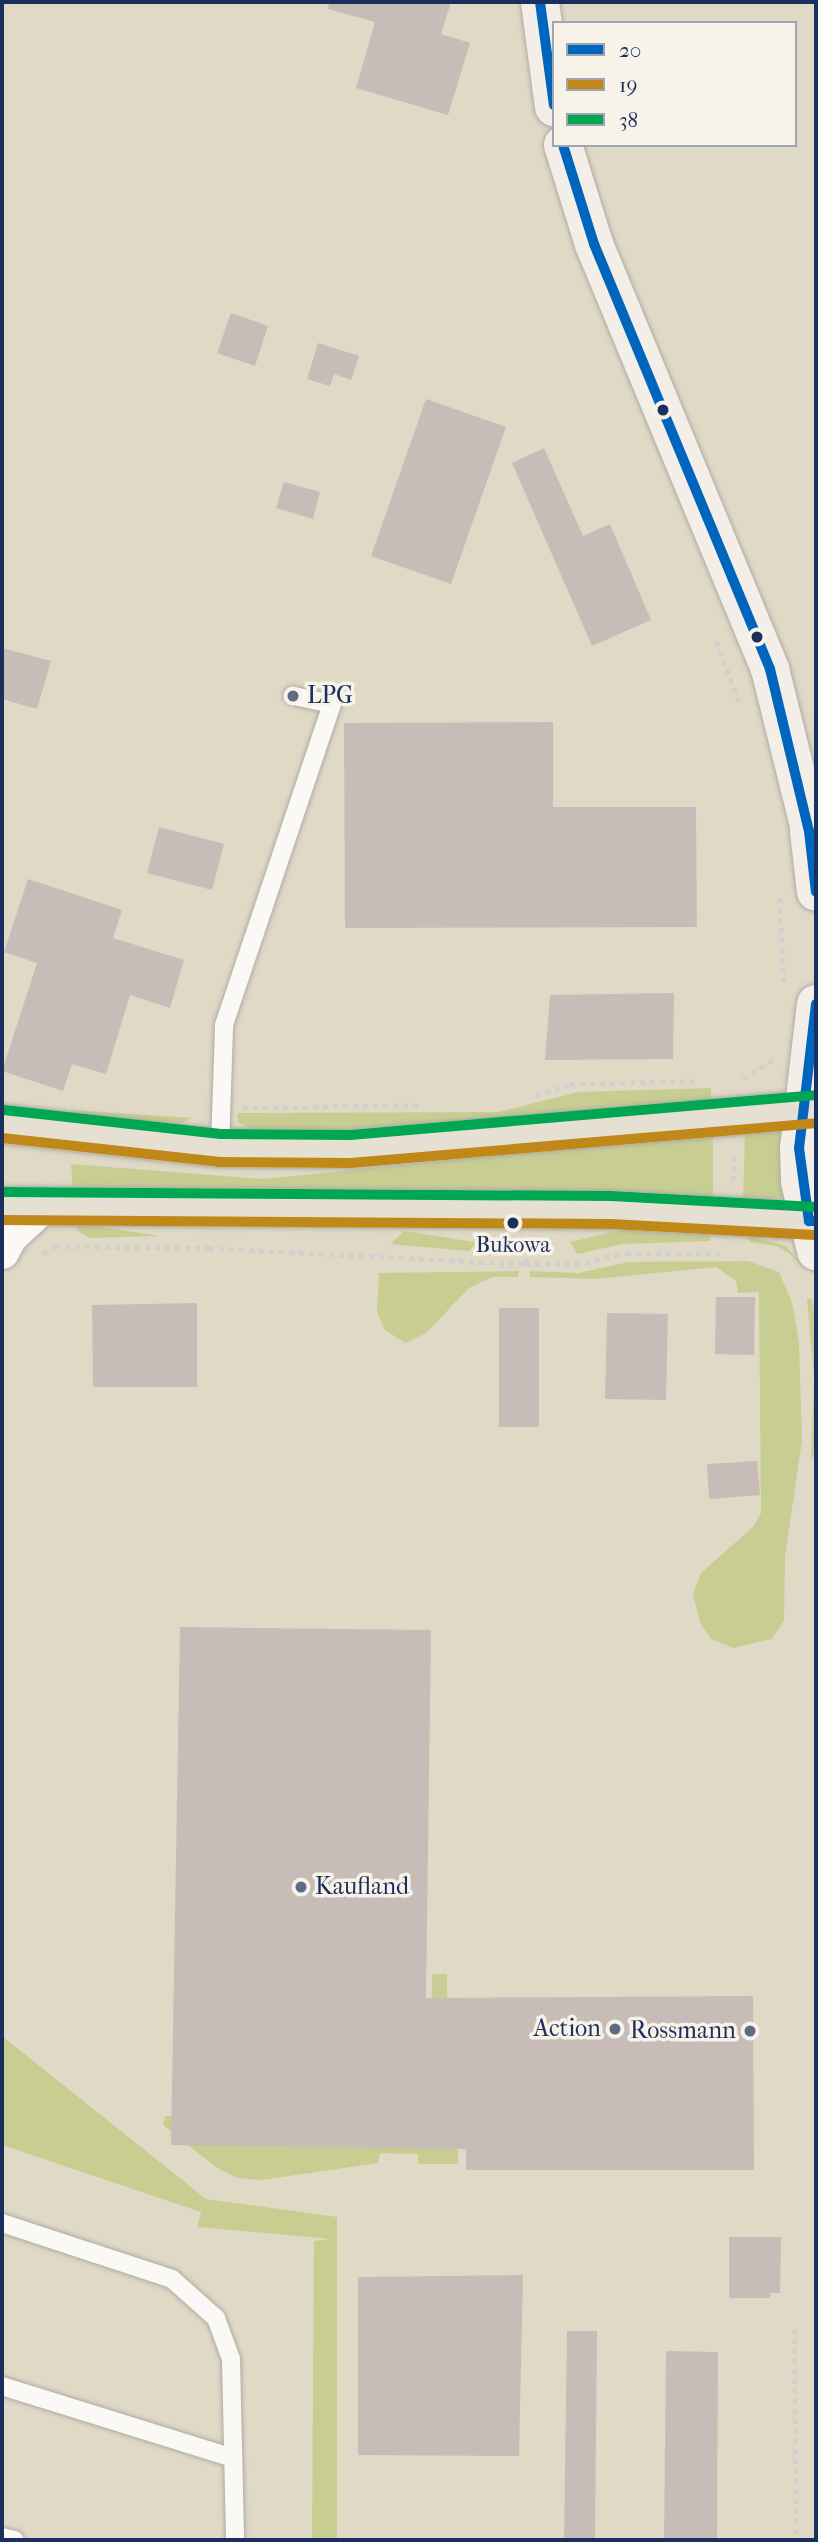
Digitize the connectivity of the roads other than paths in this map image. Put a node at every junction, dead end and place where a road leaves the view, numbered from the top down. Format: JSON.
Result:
{"nodes":[{"id":1,"x":540,"y":2,"type":"edge"},
{"id":2,"x":552,"y":92,"type":"edge"},
{"id":3,"x":564,"y":147,"type":"edge"},
{"id":4,"x":293,"y":696,"type":"dead end"},
{"id":5,"x":813,"y":842,"type":"edge"},
{"id":6,"x":816,"y":892,"type":"edge"},
{"id":7,"x":800,"y":1000,"type":"edge"},
{"id":8,"x":810,"y":1109,"type":"edge"},
{"id":9,"x":2,"y":1124,"type":"edge"},
{"id":10,"x":220,"y":1148,"type":"junction"},
{"id":11,"x":2,"y":1206,"type":"edge"},
{"id":12,"x":43,"y":1206,"type":"junction"},
{"id":13,"x":814,"y":1231,"type":"edge"},
{"id":14,"x":2,"y":1252,"type":"edge"},
{"id":15,"x":2,"y":2223,"type":"edge"},
{"id":16,"x":2,"y":2386,"type":"edge"},
{"id":17,"x":233,"y":2458,"type":"junction"},
{"id":18,"x":2,"y":2537,"type":"edge"},
{"id":19,"x":15,"y":2540,"type":"edge"},
{"id":20,"x":235,"y":2540,"type":"edge"}],
"edges":[{"from":1,"to":2,"type":"street"},
{"from":3,"to":5,"type":"street"},
{"from":4,"to":10,"type":"lane"},
{"from":5,"to":6,"type":"street"},
{"from":7,"to":8,"type":"street"},
{"from":8,"to":10,"type":"main road"},
{"from":8,"to":13,"type":"street"},
{"from":9,"to":10,"type":"main road"},
{"from":11,"to":12,"type":"main road"},
{"from":12,"to":13,"type":"main road"},
{"from":12,"to":14,"type":"street"},
{"from":15,"to":17,"type":"lane"},
{"from":16,"to":17,"type":"lane"},
{"from":17,"to":20,"type":"lane"},
{"from":18,"to":19,"type":"lane"}]}
